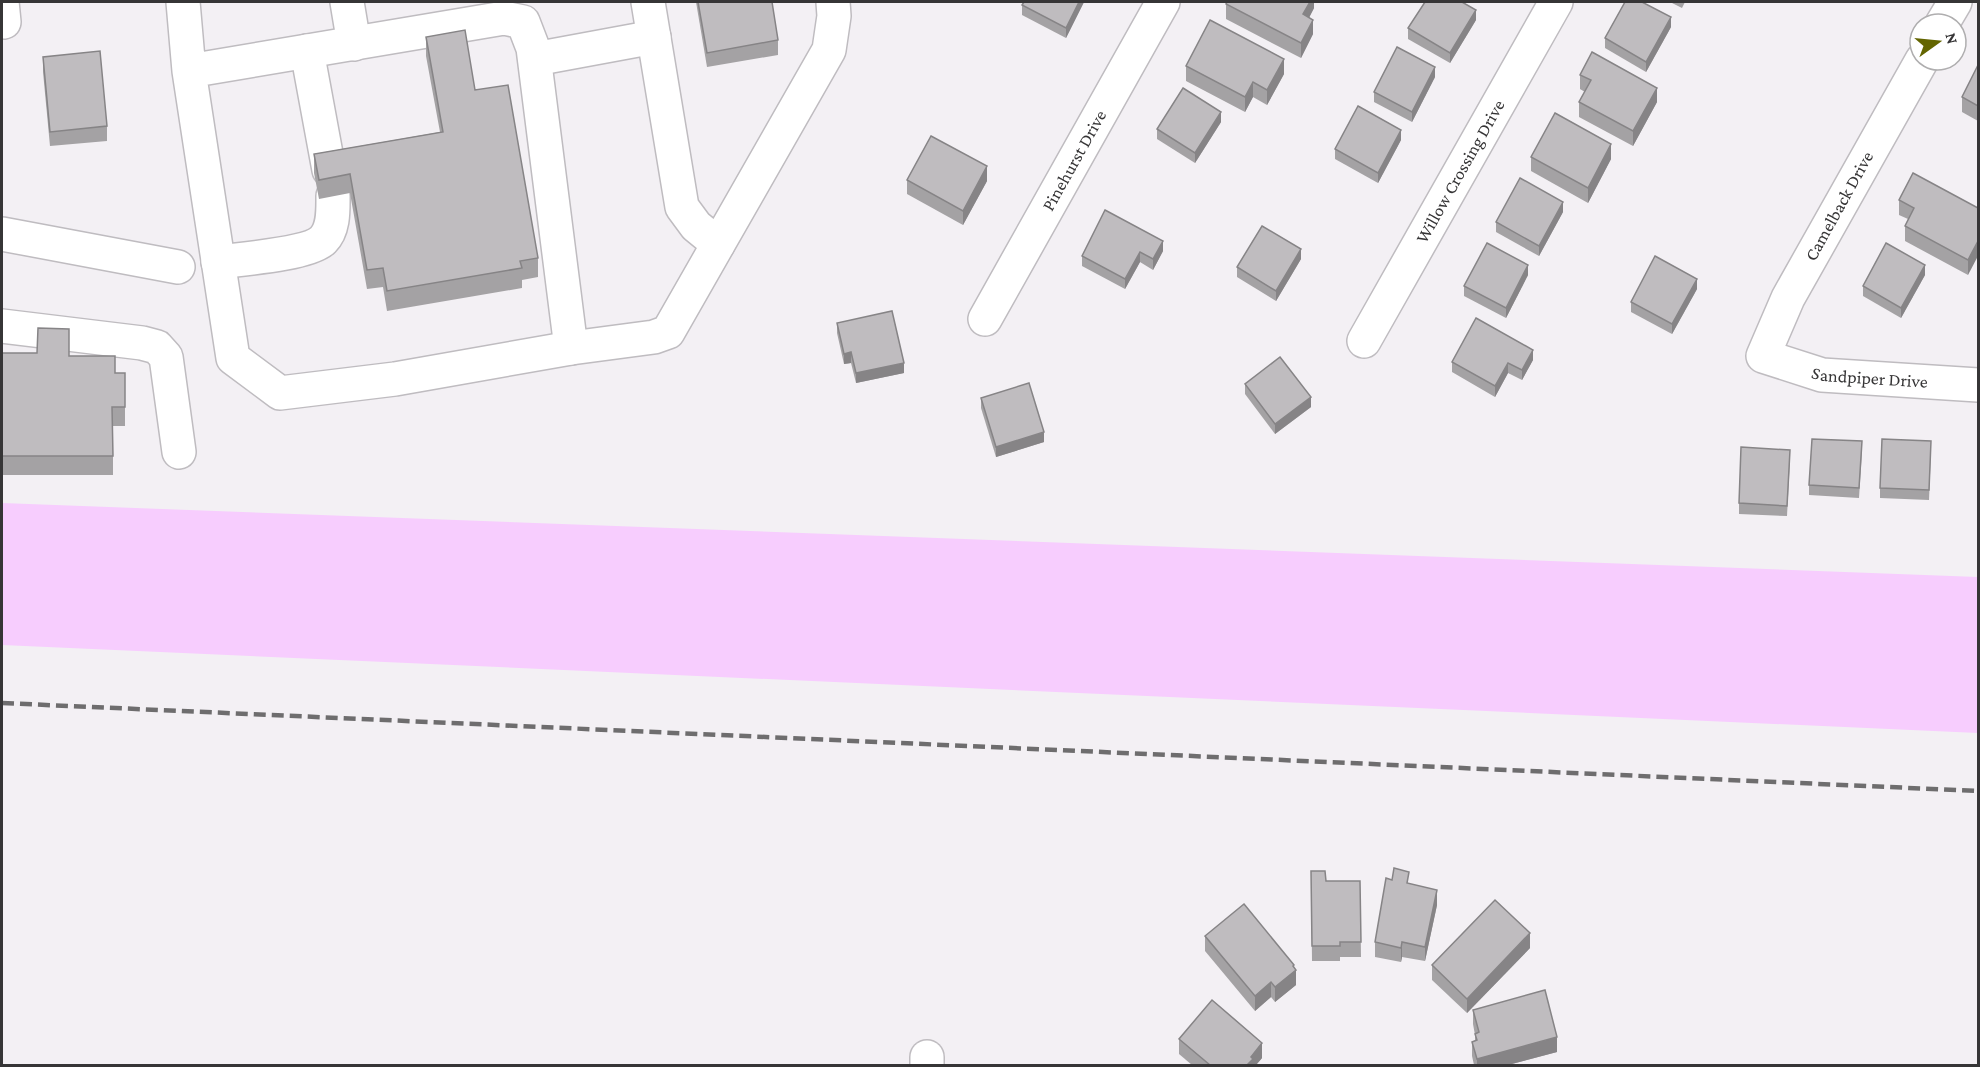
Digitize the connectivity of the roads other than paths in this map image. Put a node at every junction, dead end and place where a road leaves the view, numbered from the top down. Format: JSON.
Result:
{"nodes":[{"id":1,"x":183,"y":2,"type":"edge"},
{"id":2,"x":347,"y":2,"type":"edge"},
{"id":3,"x":648,"y":2,"type":"edge"},
{"id":4,"x":832,"y":2,"type":"edge"},
{"id":5,"x":1163,"y":2,"type":"edge"},
{"id":6,"x":1556,"y":2,"type":"edge"},
{"id":7,"x":478,"y":12,"type":"edge"},
{"id":8,"x":522,"y":12,"type":"edge"},
{"id":9,"x":654,"y":37,"type":"junction"},
{"id":10,"x":354,"y":44,"type":"junction"},
{"id":11,"x":307,"y":51,"type":"junction"},
{"id":12,"x":535,"y":59,"type":"junction"},
{"id":13,"x":189,"y":71,"type":"junction"},
{"id":14,"x":1915,"y":72,"type":"edge"},
{"id":15,"x":2,"y":234,"type":"edge"},
{"id":16,"x":718,"y":244,"type":"junction"},
{"id":17,"x":218,"y":262,"type":"junction"},
{"id":18,"x":178,"y":267,"type":"dead end"},
{"id":19,"x":985,"y":318,"type":"dead end"},
{"id":20,"x":2,"y":326,"type":"edge"},
{"id":21,"x":1364,"y":341,"type":"dead end"},
{"id":22,"x":571,"y":348,"type":"junction"},
{"id":23,"x":1762,"y":356,"type":"joint"},
{"id":24,"x":1978,"y":385,"type":"edge"},
{"id":25,"x":179,"y":452,"type":"dead end"}],
"edges":[{"from":1,"to":13,"type":"street"},
{"from":2,"to":10,"type":"street"},
{"from":3,"to":9,"type":"street"},
{"from":4,"to":16,"type":"street"},
{"from":5,"to":19,"type":"street","name":"Pinehurst Drive"},
{"from":6,"to":21,"type":"street","name":"Willow Crossing Drive"},
{"from":7,"to":8,"type":"street"},
{"from":7,"to":10,"type":"street"},
{"from":8,"to":12,"type":"street"},
{"from":9,"to":12,"type":"street"},
{"from":9,"to":16,"type":"street"},
{"from":10,"to":11,"type":"street"},
{"from":11,"to":13,"type":"street"},
{"from":11,"to":17,"type":"street"},
{"from":12,"to":22,"type":"street"},
{"from":13,"to":17,"type":"street"},
{"from":14,"to":23,"type":"street","name":"Camelback Drive"},
{"from":15,"to":18,"type":"street"},
{"from":16,"to":22,"type":"street"},
{"from":17,"to":22,"type":"street"},
{"from":20,"to":25,"type":"street"},
{"from":23,"to":24,"type":"street","name":"Sandpiper Drive"}]}
